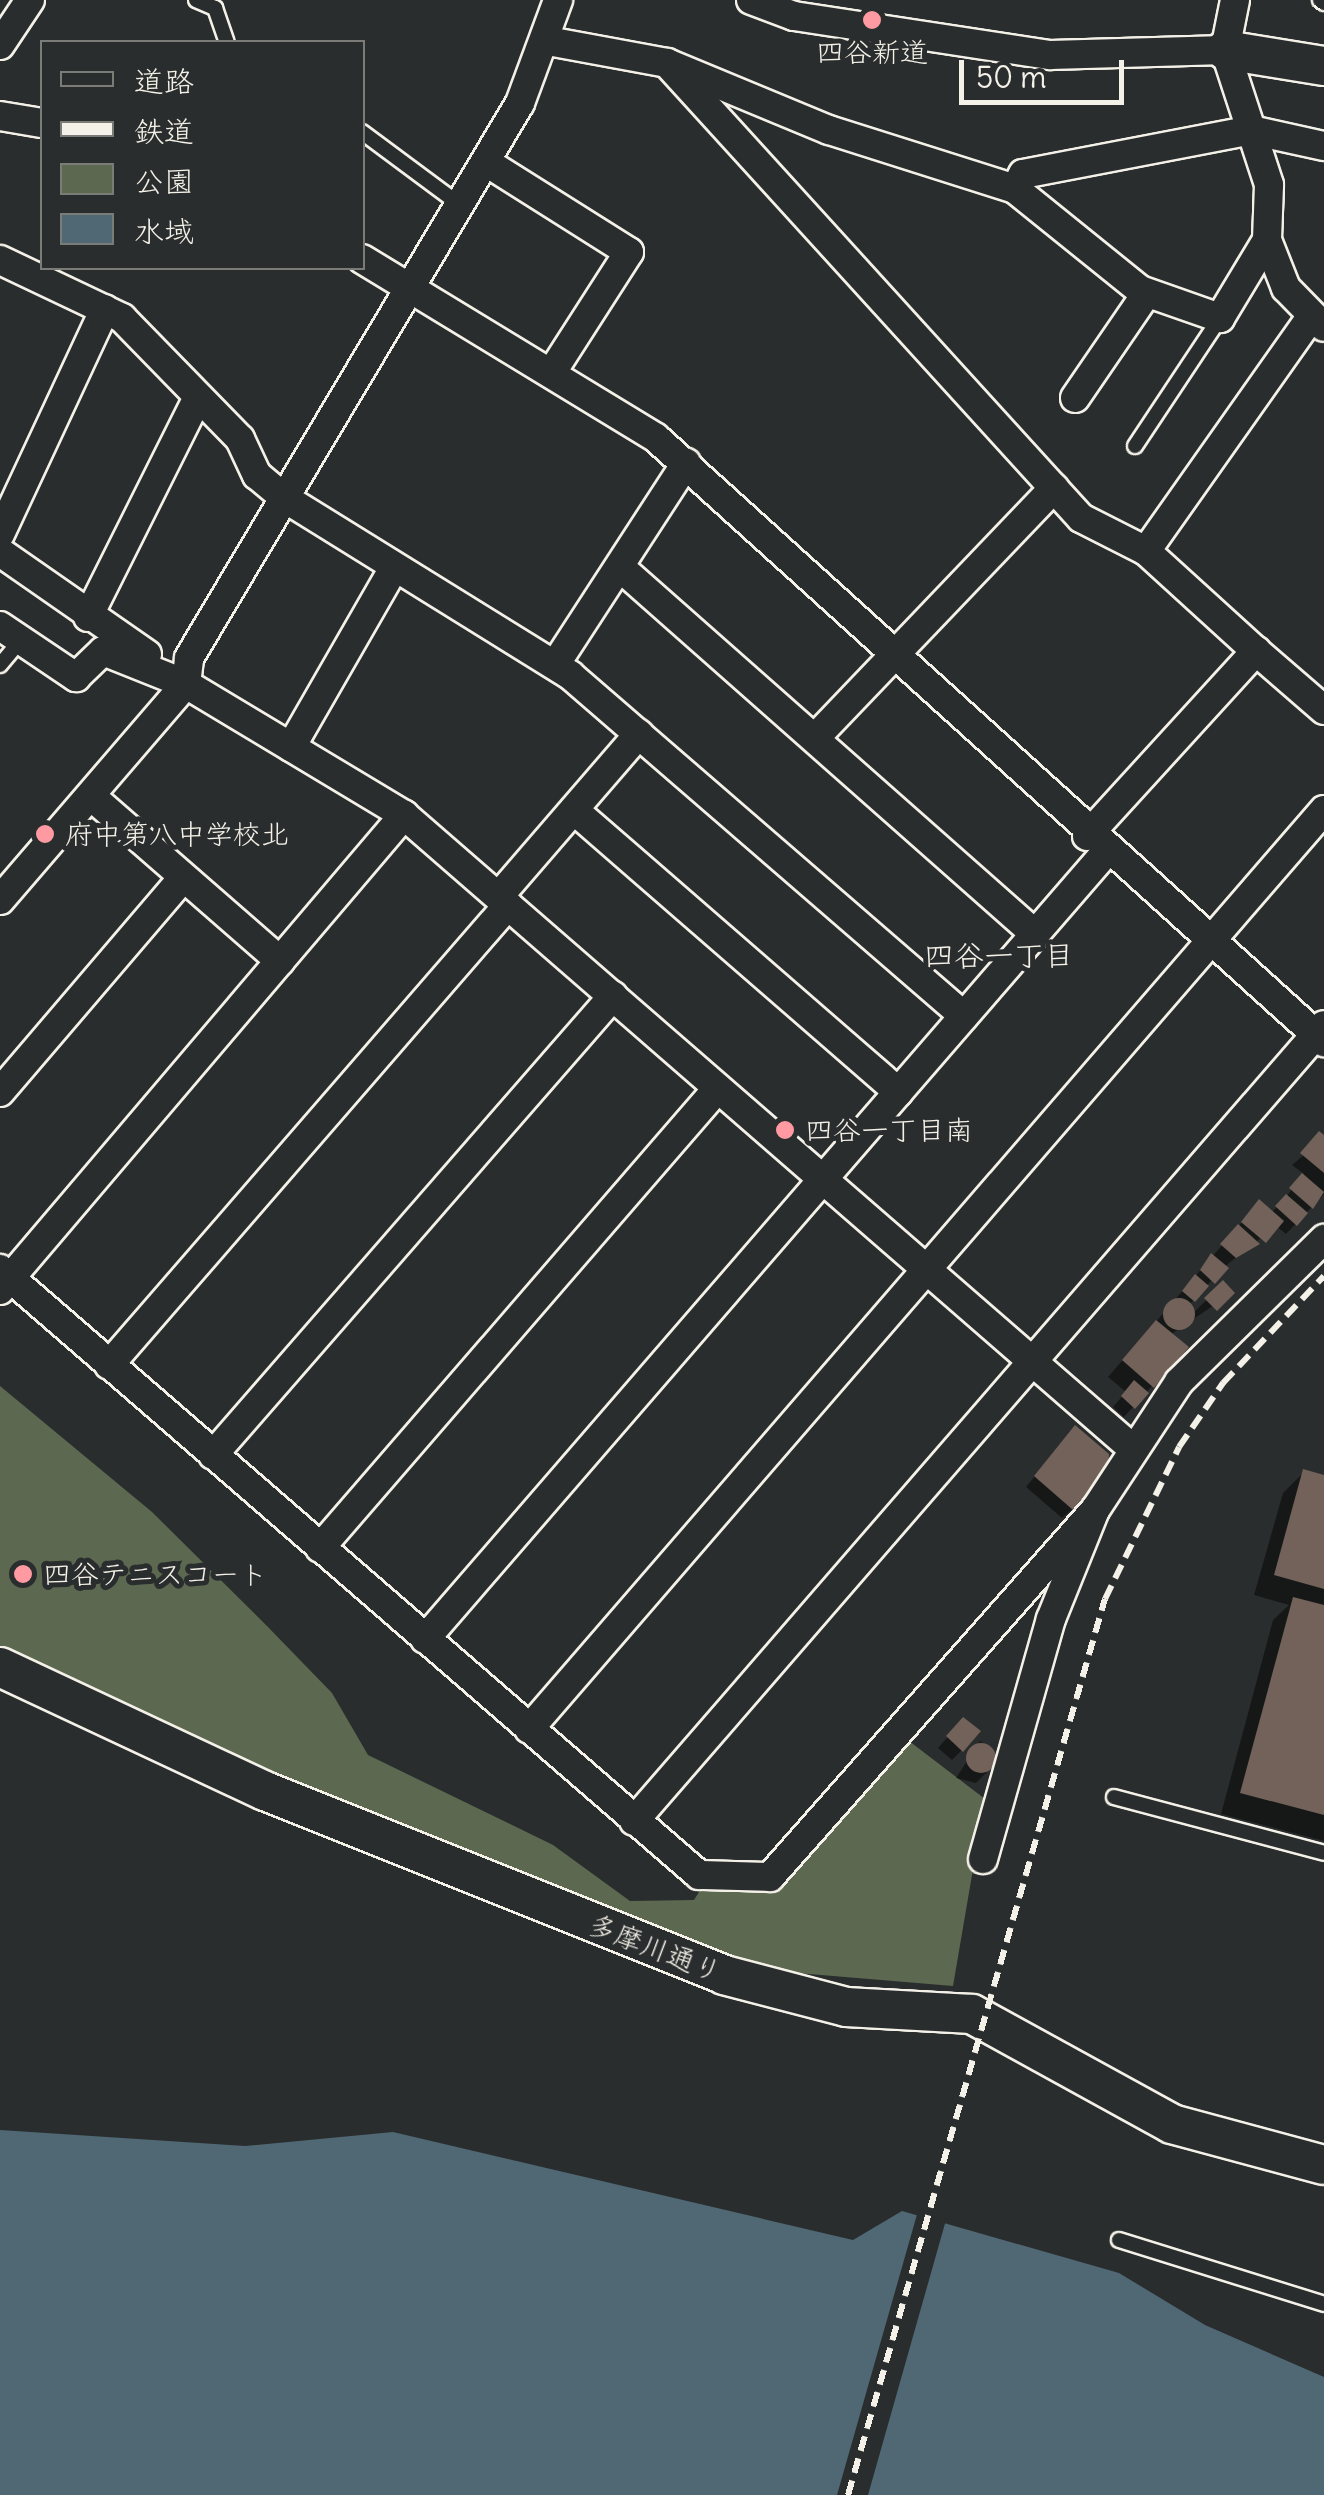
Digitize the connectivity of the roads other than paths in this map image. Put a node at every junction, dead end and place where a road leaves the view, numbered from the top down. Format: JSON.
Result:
{"nodes":[{"id":1,"x":30,"y":0,"type":"edge"},
{"id":2,"x":196,"y":0,"type":"edge"},
{"id":3,"x":558,"y":0,"type":"edge"},
{"id":4,"x":751,"y":0,"type":"edge"},
{"id":5,"x":1235,"y":0,"type":"edge"},
{"id":6,"x":226,"y":40,"type":"edge"},
{"id":7,"x":548,"y":41,"type":"junction"},
{"id":8,"x":0,"y":45,"type":"edge"},
{"id":9,"x":1225,"y":50,"type":"junction"},
{"id":10,"x":667,"y":63,"type":"junction"},
{"id":11,"x":1324,"y":66,"type":"edge"},
{"id":12,"x":0,"y":116,"type":"edge"},
{"id":13,"x":40,"y":123,"type":"edge"},
{"id":14,"x":1251,"y":130,"type":"junction"},
{"id":15,"x":365,"y":134,"type":"edge"},
{"id":16,"x":1324,"y":146,"type":"edge"},
{"id":17,"x":486,"y":162,"type":"junction"},
{"id":18,"x":1015,"y":189,"type":"junction"},
{"id":19,"x":459,"y":204,"type":"junction"},
{"id":20,"x":1267,"y":240,"type":"junction"},
{"id":21,"x":0,"y":260,"type":"edge"},
{"id":22,"x":365,"y":261,"type":"edge"},
{"id":23,"x":410,"y":284,"type":"junction"},
{"id":24,"x":1147,"y":293,"type":"junction"},
{"id":25,"x":105,"y":309,"type":"junction"},
{"id":26,"x":1220,"y":318,"type":"junction"},
{"id":27,"x":1318,"y":322,"type":"edge"},
{"id":28,"x":552,"y":372,"type":"junction"},
{"id":29,"x":198,"y":396,"type":"junction"},
{"id":30,"x":1075,"y":398,"type":"dead end"},
{"id":31,"x":1135,"y":446,"type":"dead end"},
{"id":32,"x":686,"y":463,"type":"junction"},
{"id":33,"x":1054,"y":488,"type":"junction"},
{"id":34,"x":282,"y":498,"type":"junction"},
{"id":35,"x":0,"y":534,"type":"edge"},
{"id":36,"x":1146,"y":551,"type":"junction"},
{"id":37,"x":0,"y":552,"type":"edge"},
{"id":38,"x":394,"y":568,"type":"junction"},
{"id":39,"x":621,"y":568,"type":"junction"},
{"id":40,"x":88,"y":617,"type":"junction"},
{"id":41,"x":10,"y":633,"type":"edge"},
{"id":42,"x":1256,"y":651,"type":"junction"},
{"id":43,"x":892,"y":655,"type":"junction"},
{"id":44,"x":0,"y":664,"type":"edge"},
{"id":45,"x":555,"y":665,"type":"junction"},
{"id":46,"x":184,"y":680,"type":"junction"},
{"id":47,"x":1324,"y":710,"type":"edge"},
{"id":48,"x":639,"y":734,"type":"junction"},
{"id":49,"x":815,"y":738,"type":"junction"},
{"id":50,"x":291,"y":747,"type":"junction"},
{"id":51,"x":91,"y":796,"type":"junction"},
{"id":52,"x":574,"y":810,"type":"junction"},
{"id":53,"x":1324,"y":810,"type":"edge"},
{"id":54,"x":404,"y":814,"type":"junction"},
{"id":55,"x":1096,"y":844,"type":"junction"},
{"id":56,"x":182,"y":879,"type":"junction"},
{"id":57,"x":0,"y":900,"type":"edge"},
{"id":58,"x":503,"y":900,"type":"junction"},
{"id":59,"x":1035,"y":934,"type":"junction"},
{"id":60,"x":1213,"y":943,"type":"junction"},
{"id":61,"x":280,"y":961,"type":"junction"},
{"id":62,"x":613,"y":996,"type":"junction"},
{"id":63,"x":964,"y":1016,"type":"junction"},
{"id":64,"x":1321,"y":1034,"type":"edge"},
{"id":65,"x":718,"y":1088,"type":"junction"},
{"id":66,"x":0,"y":1092,"type":"edge"},
{"id":67,"x":898,"y":1092,"type":"junction"},
{"id":68,"x":823,"y":1178,"type":"junction"},
{"id":69,"x":1324,"y":1240,"type":"edge"},
{"id":70,"x":927,"y":1270,"type":"junction"},
{"id":71,"x":3,"y":1279,"type":"edge"},
{"id":72,"x":1033,"y":1361,"type":"junction"},
{"id":73,"x":110,"y":1365,"type":"junction"},
{"id":74,"x":1133,"y":1449,"type":"junction"},
{"id":75,"x":214,"y":1455,"type":"junction"},
{"id":76,"x":1095,"y":1510,"type":"junction"},
{"id":77,"x":320,"y":1548,"type":"junction"},
{"id":78,"x":426,"y":1639,"type":"junction"},
{"id":79,"x":0,"y":1667,"type":"edge"},
{"id":80,"x":530,"y":1729,"type":"junction"},
{"id":81,"x":1114,"y":1797,"type":"dead end"},
{"id":82,"x":634,"y":1821,"type":"junction"},
{"id":83,"x":1324,"y":1853,"type":"edge"},
{"id":84,"x":983,"y":1860,"type":"dead end"},
{"id":85,"x":1324,"y":2165,"type":"edge"},
{"id":86,"x":1120,"y":2240,"type":"dead end"},
{"id":87,"x":1324,"y":2304,"type":"edge"}],
"edges":[{"from":1,"to":8,"type":"street"},
{"from":2,"to":6,"type":"lane"},
{"from":3,"to":7,"type":"street"},
{"from":4,"to":9,"type":"street"},
{"from":5,"to":9,"type":"street"},
{"from":7,"to":10,"type":"street"},
{"from":7,"to":17,"type":"street"},
{"from":9,"to":11,"type":"street"},
{"from":9,"to":14,"type":"street"},
{"from":10,"to":18,"type":"street"},
{"from":10,"to":33,"type":"street"},
{"from":12,"to":13,"type":"street"},
{"from":14,"to":16,"type":"street"},
{"from":14,"to":18,"type":"street"},
{"from":14,"to":20,"type":"street"},
{"from":15,"to":19,"type":"lane"},
{"from":17,"to":19,"type":"street"},
{"from":17,"to":28,"type":"street"},
{"from":18,"to":24,"type":"street"},
{"from":19,"to":23,"type":"street"},
{"from":20,"to":26,"type":"street"},
{"from":20,"to":27,"type":"street"},
{"from":21,"to":25,"type":"street"},
{"from":22,"to":23,"type":"street"},
{"from":23,"to":28,"type":"street"},
{"from":23,"to":34,"type":"street"},
{"from":24,"to":26,"type":"street"},
{"from":24,"to":30,"type":"street"},
{"from":25,"to":29,"type":"street"},
{"from":25,"to":35,"type":"street"},
{"from":26,"to":31,"type":"lane"},
{"from":27,"to":36,"type":"street"},
{"from":28,"to":32,"type":"street"},
{"from":29,"to":34,"type":"street"},
{"from":29,"to":40,"type":"street"},
{"from":32,"to":39,"type":"street"},
{"from":32,"to":43,"type":"street"},
{"from":33,"to":36,"type":"street"},
{"from":33,"to":43,"type":"street"},
{"from":34,"to":38,"type":"street"},
{"from":34,"to":46,"type":"street"},
{"from":36,"to":42,"type":"street"},
{"from":37,"to":40,"type":"street"},
{"from":38,"to":45,"type":"street"},
{"from":38,"to":50,"type":"street"},
{"from":39,"to":45,"type":"street"},
{"from":39,"to":49,"type":"street"},
{"from":40,"to":46,"type":"street"},
{"from":41,"to":44,"type":"lane"},
{"from":41,"to":46,"type":"street"},
{"from":42,"to":47,"type":"street"},
{"from":42,"to":55,"type":"street"},
{"from":43,"to":49,"type":"street"},
{"from":43,"to":55,"type":"street"},
{"from":45,"to":48,"type":"street"},
{"from":46,"to":50,"type":"street"},
{"from":46,"to":51,"type":"street"},
{"from":48,"to":52,"type":"street"},
{"from":48,"to":63,"type":"street"},
{"from":49,"to":59,"type":"street"},
{"from":50,"to":54,"type":"street"},
{"from":51,"to":56,"type":"street"},
{"from":51,"to":57,"type":"street"},
{"from":52,"to":58,"type":"street"},
{"from":52,"to":67,"type":"street"},
{"from":53,"to":60,"type":"street"},
{"from":54,"to":58,"type":"street"},
{"from":54,"to":61,"type":"street"},
{"from":55,"to":59,"type":"street"},
{"from":55,"to":60,"type":"street"},
{"from":56,"to":61,"type":"street"},
{"from":56,"to":66,"type":"street"},
{"from":58,"to":62,"type":"street"},
{"from":58,"to":73,"type":"street"},
{"from":59,"to":63,"type":"street"},
{"from":60,"to":64,"type":"street"},
{"from":60,"to":70,"type":"street"},
{"from":61,"to":71,"type":"street"},
{"from":62,"to":65,"type":"street"},
{"from":62,"to":75,"type":"street"},
{"from":63,"to":67,"type":"street"},
{"from":64,"to":72,"type":"street"},
{"from":65,"to":68,"type":"street"},
{"from":65,"to":77,"type":"street"},
{"from":67,"to":68,"type":"street"},
{"from":68,"to":70,"type":"street"},
{"from":68,"to":78,"type":"street"},
{"from":69,"to":74,"type":"street"},
{"from":70,"to":72,"type":"street"},
{"from":70,"to":80,"type":"street"},
{"from":71,"to":73,"type":"street"},
{"from":72,"to":74,"type":"street"},
{"from":72,"to":82,"type":"street"},
{"from":73,"to":75,"type":"street"},
{"from":74,"to":76,"type":"street"},
{"from":75,"to":77,"type":"street"},
{"from":76,"to":82,"type":"street"},
{"from":76,"to":84,"type":"street"},
{"from":77,"to":78,"type":"street"},
{"from":78,"to":80,"type":"street"},
{"from":79,"to":85,"type":"street","name":"多摩川通り"},
{"from":80,"to":82,"type":"street"},
{"from":81,"to":83,"type":"lane"},
{"from":86,"to":87,"type":"lane"}]}
